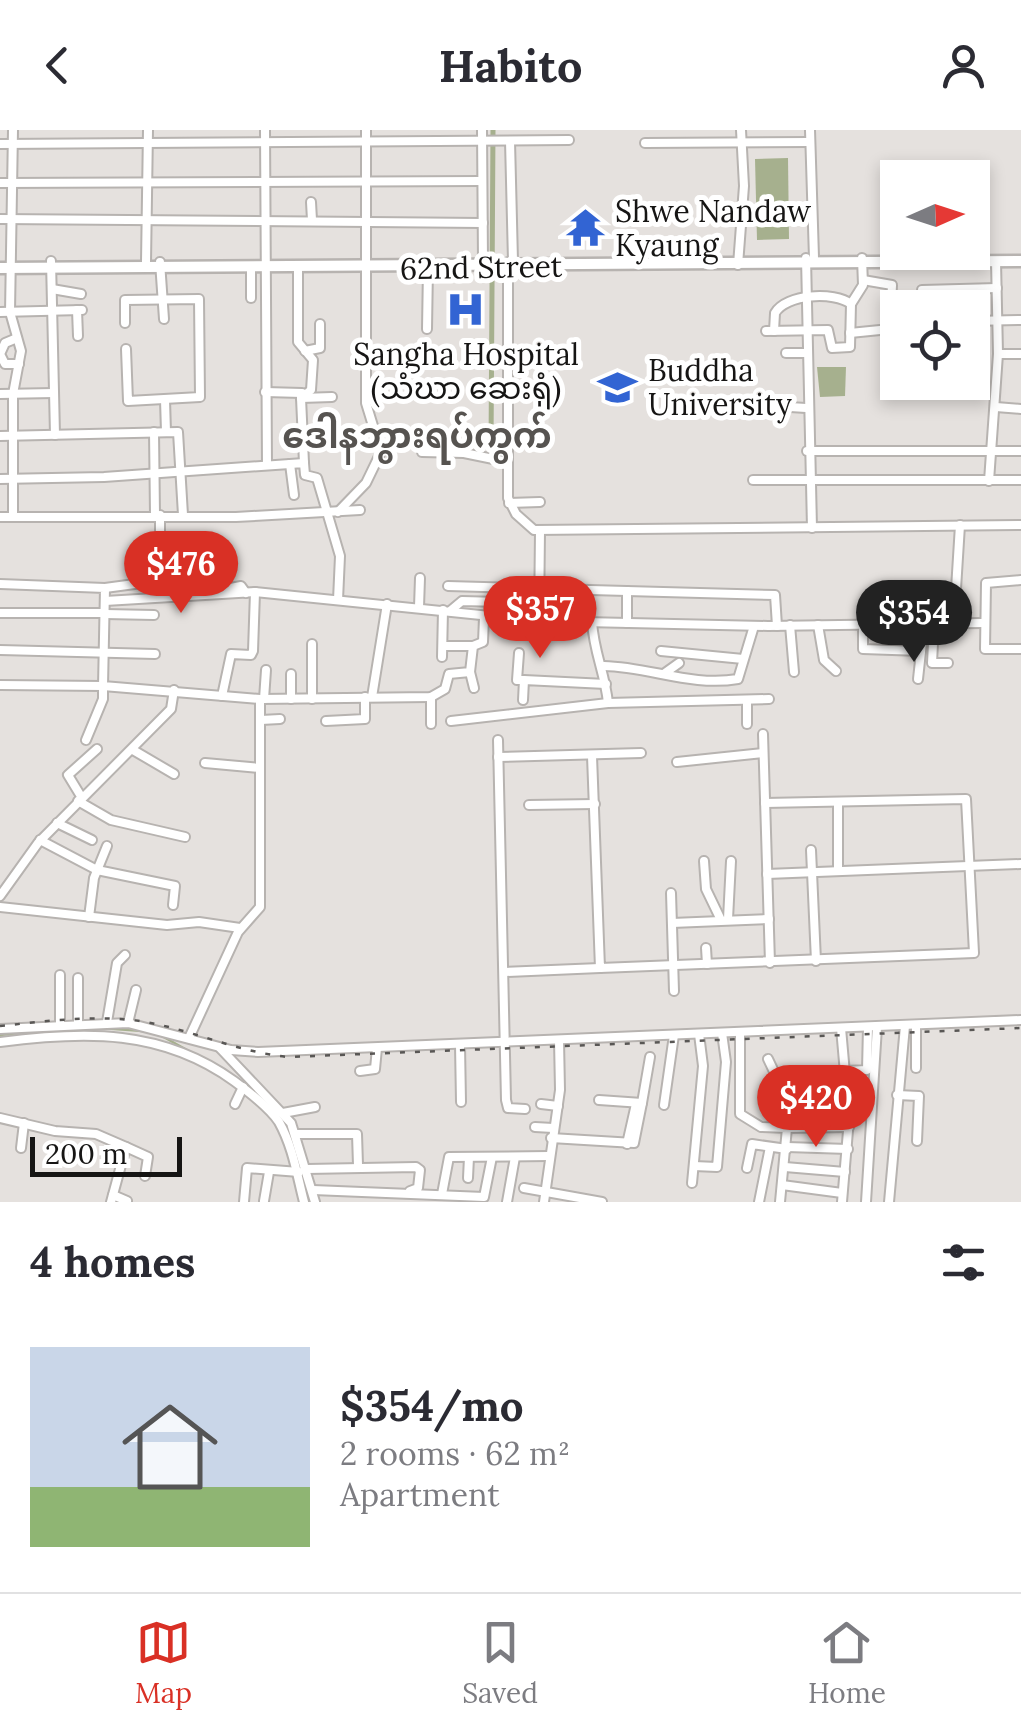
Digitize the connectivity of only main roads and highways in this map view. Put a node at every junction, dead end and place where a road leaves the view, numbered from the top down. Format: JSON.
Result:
{"nodes":[{"id":1,"x":990,"y":258,"type":"edge"},
{"id":2,"x":1020,"y":258,"type":"edge"},
{"id":3,"x":880,"y":260,"type":"edge"},
{"id":4,"x":990,"y":261,"type":"edge"},
{"id":5,"x":485,"y":263,"type":"junction"},
{"id":6,"x":5,"y":264,"type":"edge"},
{"id":7,"x":51,"y":264,"type":"junction"},
{"id":8,"x":365,"y":264,"type":"junction"},
{"id":9,"x":160,"y":265,"type":"junction"}],
"edges":[{"from":1,"to":2,"type":"main road","name":"62nd Street"},
{"from":2,"to":4,"type":"main road","name":"62nd Street"},
{"from":3,"to":5,"type":"main road","name":"62nd Street"},
{"from":5,"to":8,"type":"main road","name":"62nd Street"},
{"from":5,"to":8,"type":"main road","name":"62nd Street"},
{"from":6,"to":7,"type":"main road","name":"62nd Street"},
{"from":7,"to":9,"type":"main road","name":"62nd Street"},
{"from":7,"to":9,"type":"main road","name":"62nd Street"},
{"from":8,"to":9,"type":"main road","name":"62nd Street"}]}
